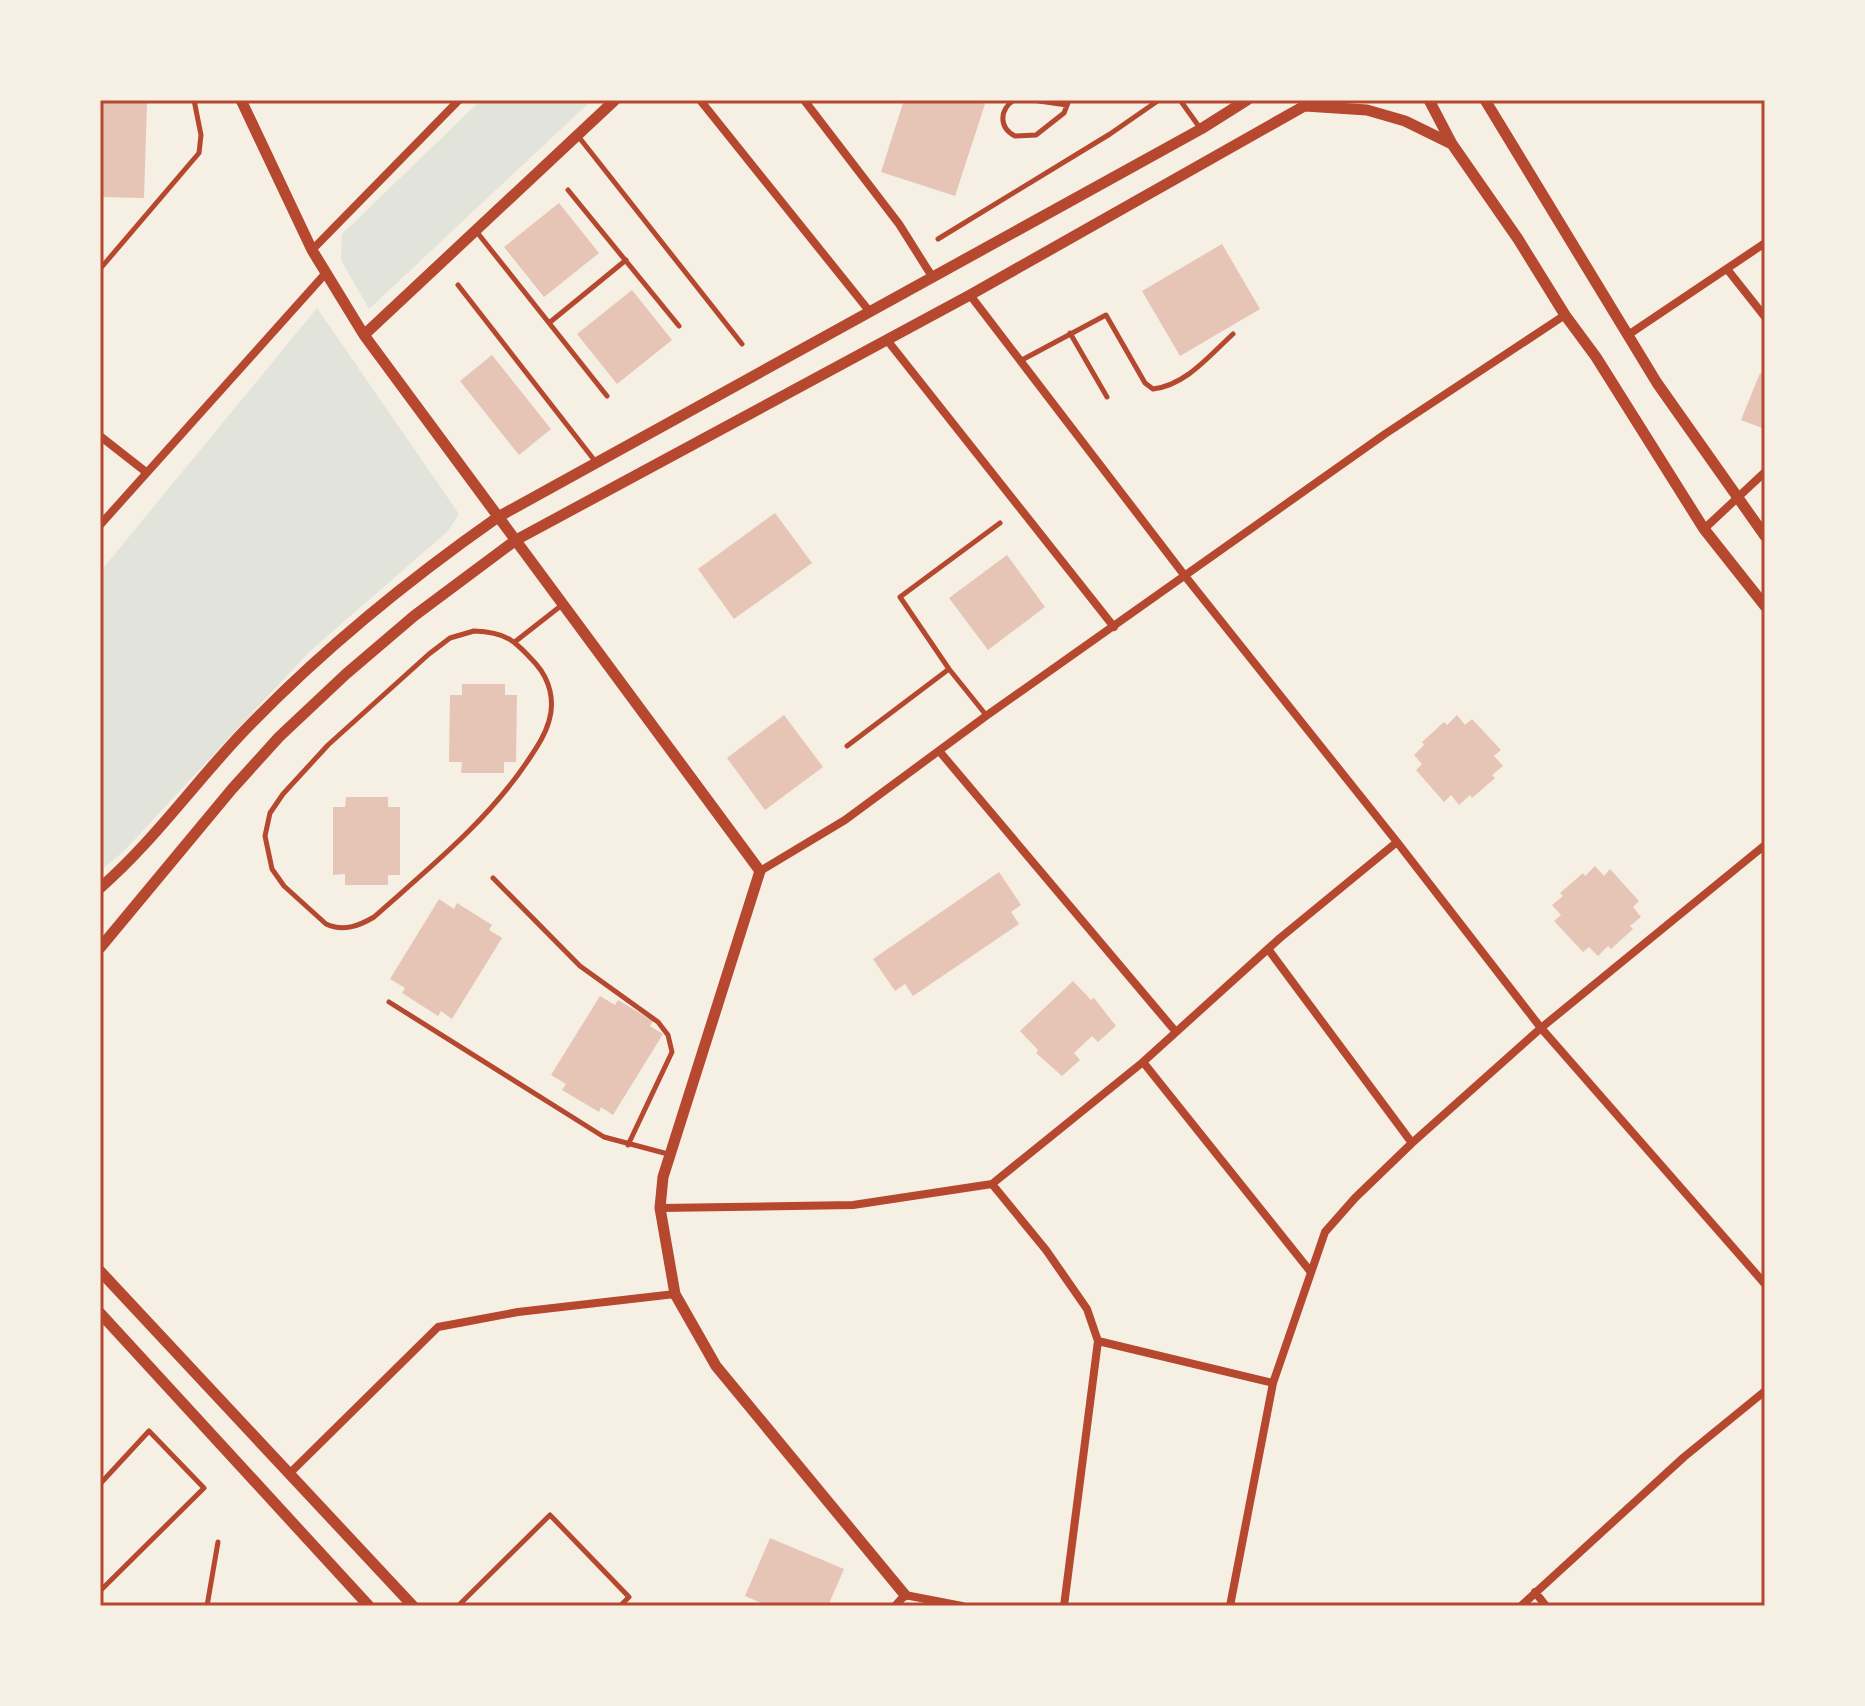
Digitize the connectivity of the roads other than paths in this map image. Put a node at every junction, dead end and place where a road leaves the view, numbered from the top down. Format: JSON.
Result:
{"nodes":[{"id":1,"x":194,"y":100,"type":"edge"},
{"id":2,"x":241,"y":100,"type":"edge"},
{"id":3,"x":459,"y":100,"type":"edge"},
{"id":4,"x":615,"y":100,"type":"edge"},
{"id":5,"x":700,"y":100,"type":"edge"},
{"id":6,"x":804,"y":100,"type":"edge"},
{"id":7,"x":1014,"y":100,"type":"edge"},
{"id":8,"x":1032,"y":100,"type":"edge"},
{"id":9,"x":1159,"y":100,"type":"edge"},
{"id":10,"x":1180,"y":100,"type":"edge"},
{"id":11,"x":1247,"y":100,"type":"edge"},
{"id":12,"x":1429,"y":100,"type":"edge"},
{"id":13,"x":1485,"y":100,"type":"edge"},
{"id":14,"x":1068,"y":102,"type":"edge"},
{"id":15,"x":1310,"y":103,"type":"edge"},
{"id":16,"x":1201,"y":129,"type":"junction"},
{"id":17,"x":577,"y":135,"type":"junction"},
{"id":18,"x":1452,"y":144,"type":"junction"},
{"id":19,"x":568,"y":190,"type":"dead end"},
{"id":20,"x":476,"y":230,"type":"junction"},
{"id":21,"x":938,"y":239,"type":"dead end"},
{"id":22,"x":1765,"y":243,"type":"edge"},
{"id":23,"x":312,"y":250,"type":"junction"},
{"id":24,"x":626,"y":260,"type":"junction"},
{"id":25,"x":100,"y":269,"type":"edge"},
{"id":26,"x":1727,"y":269,"type":"junction"},
{"id":27,"x":325,"y":274,"type":"junction"},
{"id":28,"x":933,"y":278,"type":"junction"},
{"id":29,"x":458,"y":285,"type":"dead end"},
{"id":30,"x":970,"y":295,"type":"junction"},
{"id":31,"x":870,"y":312,"type":"junction"},
{"id":32,"x":1565,"y":315,"type":"junction"},
{"id":33,"x":1765,"y":317,"type":"edge"},
{"id":34,"x":549,"y":323,"type":"junction"},
{"id":35,"x":679,"y":326,"type":"dead end"},
{"id":36,"x":1070,"y":333,"type":"junction"},
{"id":37,"x":1233,"y":334,"type":"dead end"},
{"id":38,"x":364,"y":335,"type":"junction"},
{"id":39,"x":1628,"y":335,"type":"junction"},
{"id":40,"x":887,"y":340,"type":"junction"},
{"id":41,"x":742,"y":344,"type":"dead end"},
{"id":42,"x":1020,"y":361,"type":"junction"},
{"id":43,"x":607,"y":396,"type":"dead end"},
{"id":44,"x":1107,"y":397,"type":"dead end"},
{"id":45,"x":100,"y":436,"type":"edge"},
{"id":46,"x":596,"y":462,"type":"junction"},
{"id":47,"x":146,"y":472,"type":"junction"},
{"id":48,"x":1765,"y":472,"type":"edge"},
{"id":49,"x":1737,"y":499,"type":"junction"},
{"id":50,"x":100,"y":505,"type":"edge"},
{"id":51,"x":110,"y":513,"type":"junction"},
{"id":52,"x":498,"y":517,"type":"junction"},
{"id":53,"x":1000,"y":523,"type":"dead end"},
{"id":54,"x":100,"y":525,"type":"edge"},
{"id":55,"x":1704,"y":529,"type":"junction"},
{"id":56,"x":1765,"y":536,"type":"edge"},
{"id":57,"x":516,"y":540,"type":"junction"},
{"id":58,"x":1185,"y":576,"type":"junction"},
{"id":59,"x":563,"y":604,"type":"junction"},
{"id":60,"x":1765,"y":606,"type":"edge"},
{"id":61,"x":1114,"y":627,"type":"junction"},
{"id":62,"x":516,"y":641,"type":"junction"},
{"id":63,"x":949,"y":669,"type":"junction"},
{"id":64,"x":986,"y":716,"type":"junction"},
{"id":65,"x":847,"y":746,"type":"dead end"},
{"id":66,"x":940,"y":752,"type":"junction"},
{"id":67,"x":1397,"y":842,"type":"junction"},
{"id":68,"x":1765,"y":845,"type":"edge"},
{"id":69,"x":760,"y":871,"type":"junction"},
{"id":70,"x":493,"y":878,"type":"dead end"},
{"id":71,"x":100,"y":888,"type":"edge"},
{"id":72,"x":100,"y":948,"type":"edge"},
{"id":73,"x":1268,"y":949,"type":"junction"},
{"id":74,"x":389,"y":1002,"type":"dead end"},
{"id":75,"x":1541,"y":1028,"type":"junction"},
{"id":76,"x":1176,"y":1032,"type":"junction"},
{"id":77,"x":1143,"y":1062,"type":"junction"},
{"id":78,"x":1412,"y":1143,"type":"junction"},
{"id":79,"x":628,"y":1145,"type":"junction"},
{"id":80,"x":669,"y":1154,"type":"junction"},
{"id":81,"x":992,"y":1184,"type":"junction"},
{"id":82,"x":660,"y":1208,"type":"junction"},
{"id":83,"x":100,"y":1271,"type":"edge"},
{"id":84,"x":1310,"y":1271,"type":"junction"},
{"id":85,"x":1765,"y":1284,"type":"edge"},
{"id":86,"x":675,"y":1294,"type":"junction"},
{"id":87,"x":100,"y":1313,"type":"edge"},
{"id":88,"x":1098,"y":1341,"type":"junction"},
{"id":89,"x":1273,"y":1383,"type":"junction"},
{"id":90,"x":1765,"y":1391,"type":"edge"},
{"id":91,"x":289,"y":1474,"type":"junction"},
{"id":92,"x":100,"y":1484,"type":"edge"},
{"id":93,"x":218,"y":1542,"type":"dead end"},
{"id":94,"x":100,"y":1591,"type":"edge"},
{"id":95,"x":1535,"y":1592,"type":"junction"},
{"id":96,"x":905,"y":1595,"type":"junction"},
{"id":97,"x":207,"y":1606,"type":"edge"},
{"id":98,"x":369,"y":1606,"type":"edge"},
{"id":99,"x":413,"y":1606,"type":"edge"},
{"id":100,"x":458,"y":1606,"type":"edge"},
{"id":101,"x":620,"y":1606,"type":"edge"},
{"id":102,"x":895,"y":1606,"type":"edge"},
{"id":103,"x":962,"y":1606,"type":"edge"},
{"id":104,"x":1064,"y":1606,"type":"edge"},
{"id":105,"x":1230,"y":1606,"type":"edge"},
{"id":106,"x":1521,"y":1606,"type":"edge"},
{"id":107,"x":1546,"y":1606,"type":"edge"}],
"edges":[{"from":1,"to":25,"type":"lane"},
{"from":2,"to":23,"type":"street"},
{"from":3,"to":23,"type":"street"},
{"from":4,"to":17,"type":"street"},
{"from":5,"to":31,"type":"street"},
{"from":6,"to":28,"type":"street"},
{"from":7,"to":14,"type":"lane"},
{"from":8,"to":14,"type":"lane"},
{"from":9,"to":21,"type":"lane"},
{"from":10,"to":16,"type":"lane"},
{"from":11,"to":16,"type":"street"},
{"from":12,"to":18,"type":"street"},
{"from":13,"to":39,"type":"street"},
{"from":15,"to":18,"type":"street"},
{"from":15,"to":30,"type":"street"},
{"from":16,"to":28,"type":"street"},
{"from":17,"to":20,"type":"street"},
{"from":17,"to":41,"type":"lane"},
{"from":18,"to":32,"type":"street"},
{"from":19,"to":24,"type":"lane"},
{"from":20,"to":34,"type":"lane"},
{"from":20,"to":38,"type":"street"},
{"from":22,"to":26,"type":"street"},
{"from":23,"to":27,"type":"street"},
{"from":24,"to":34,"type":"lane"},
{"from":24,"to":35,"type":"lane"},
{"from":26,"to":33,"type":"street"},
{"from":26,"to":39,"type":"street"},
{"from":27,"to":38,"type":"street"},
{"from":27,"to":47,"type":"street"},
{"from":28,"to":31,"type":"street"},
{"from":29,"to":46,"type":"lane"},
{"from":30,"to":40,"type":"street"},
{"from":30,"to":42,"type":"street"},
{"from":31,"to":46,"type":"street"},
{"from":32,"to":55,"type":"street"},
{"from":32,"to":58,"type":"street"},
{"from":34,"to":43,"type":"lane"},
{"from":36,"to":37,"type":"lane"},
{"from":36,"to":42,"type":"lane"},
{"from":36,"to":44,"type":"lane"},
{"from":38,"to":52,"type":"street"},
{"from":39,"to":49,"type":"street"},
{"from":40,"to":57,"type":"street"},
{"from":40,"to":61,"type":"street"},
{"from":42,"to":58,"type":"street"},
{"from":45,"to":47,"type":"street"},
{"from":46,"to":52,"type":"street"},
{"from":47,"to":51,"type":"street"},
{"from":48,"to":49,"type":"street"},
{"from":49,"to":55,"type":"street"},
{"from":49,"to":56,"type":"street"},
{"from":50,"to":51,"type":"street"},
{"from":51,"to":54,"type":"street"},
{"from":52,"to":57,"type":"street"},
{"from":52,"to":71,"type":"street"},
{"from":53,"to":63,"type":"lane"},
{"from":55,"to":60,"type":"street"},
{"from":57,"to":59,"type":"street"},
{"from":57,"to":72,"type":"street"},
{"from":58,"to":61,"type":"street"},
{"from":58,"to":67,"type":"street"},
{"from":59,"to":62,"type":"lane"},
{"from":59,"to":69,"type":"street"},
{"from":61,"to":64,"type":"street"},
{"from":62,"to":62,"type":"lane"},
{"from":63,"to":64,"type":"lane"},
{"from":63,"to":65,"type":"lane"},
{"from":64,"to":66,"type":"street"},
{"from":66,"to":69,"type":"street"},
{"from":66,"to":76,"type":"street"},
{"from":67,"to":73,"type":"street"},
{"from":67,"to":75,"type":"street"},
{"from":68,"to":75,"type":"street"},
{"from":69,"to":80,"type":"street"},
{"from":70,"to":79,"type":"lane"},
{"from":73,"to":76,"type":"street"},
{"from":73,"to":78,"type":"street"},
{"from":74,"to":79,"type":"lane"},
{"from":75,"to":78,"type":"street"},
{"from":75,"to":85,"type":"street"},
{"from":76,"to":77,"type":"street"},
{"from":77,"to":81,"type":"street"},
{"from":77,"to":84,"type":"street"},
{"from":78,"to":84,"type":"street"},
{"from":79,"to":80,"type":"lane"},
{"from":80,"to":82,"type":"street"},
{"from":81,"to":82,"type":"street"},
{"from":81,"to":88,"type":"street"},
{"from":82,"to":86,"type":"street"},
{"from":83,"to":91,"type":"street"},
{"from":84,"to":89,"type":"street"},
{"from":86,"to":91,"type":"street"},
{"from":86,"to":96,"type":"street"},
{"from":87,"to":98,"type":"street"},
{"from":88,"to":89,"type":"street"},
{"from":88,"to":104,"type":"street"},
{"from":89,"to":105,"type":"street"},
{"from":90,"to":95,"type":"street"},
{"from":91,"to":99,"type":"street"},
{"from":92,"to":94,"type":"lane"},
{"from":93,"to":97,"type":"lane"},
{"from":95,"to":106,"type":"street"},
{"from":95,"to":107,"type":"street"},
{"from":96,"to":102,"type":"street"},
{"from":96,"to":103,"type":"street"},
{"from":100,"to":101,"type":"lane"}]}
